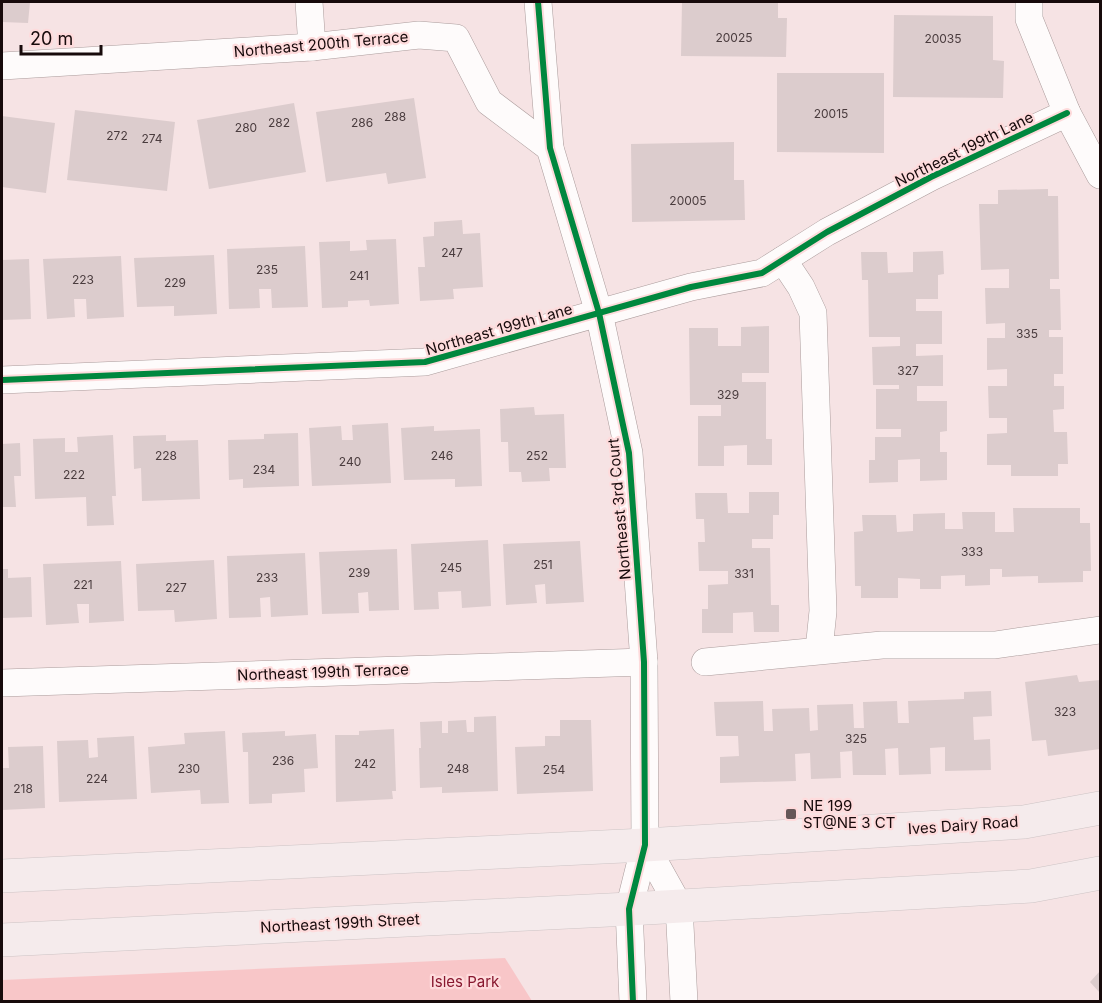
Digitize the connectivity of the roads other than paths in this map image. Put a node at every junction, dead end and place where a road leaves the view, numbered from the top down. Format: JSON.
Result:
{"nodes":[{"id":1,"x":309,"y":2,"type":"edge"},
{"id":2,"x":538,"y":2,"type":"edge"},
{"id":3,"x":1029,"y":2,"type":"edge"},
{"id":4,"x":312,"y":47,"type":"junction"},
{"id":5,"x":2,"y":66,"type":"edge"},
{"id":6,"x":1067,"y":113,"type":"junction"},
{"id":7,"x":550,"y":148,"type":"junction"},
{"id":8,"x":1101,"y":175,"type":"edge"},
{"id":9,"x":783,"y":260,"type":"junction"},
{"id":10,"x":597,"y":305,"type":"junction"},
{"id":11,"x":2,"y":380,"type":"edge"},
{"id":12,"x":1101,"y":630,"type":"edge"},
{"id":13,"x":819,"y":650,"type":"junction"},
{"id":14,"x":644,"y":662,"type":"junction"},
{"id":15,"x":705,"y":662,"type":"dead end"},
{"id":16,"x":2,"y":682,"type":"edge"},
{"id":17,"x":1101,"y":808,"type":"edge"},
{"id":18,"x":645,"y":845,"type":"junction"},
{"id":19,"x":1101,"y":873,"type":"edge"},
{"id":20,"x":2,"y":876,"type":"edge"},
{"id":21,"x":680,"y":906,"type":"junction"},
{"id":22,"x":629,"y":909,"type":"junction"},
{"id":23,"x":2,"y":940,"type":"edge"},
{"id":24,"x":633,"y":1002,"type":"edge"},
{"id":25,"x":684,"y":1002,"type":"edge"}],
"edges":[{"from":1,"to":4,"type":"street"},
{"from":2,"to":7,"type":"street","name":"Northeast 3rd Court"},
{"from":3,"to":6,"type":"street"},
{"from":4,"to":5,"type":"street","name":"Northeast 200th Terrace"},
{"from":4,"to":7,"type":"street","name":"Northeast 200th Terrace"},
{"from":6,"to":8,"type":"street"},
{"from":6,"to":9,"type":"street","name":"Northeast 199th Lane"},
{"from":7,"to":10,"type":"street","name":"Northeast 3rd Court"},
{"from":9,"to":10,"type":"street","name":"Northeast 199th Lane"},
{"from":9,"to":13,"type":"street"},
{"from":10,"to":11,"type":"street","name":"Northeast 199th Lane"},
{"from":10,"to":14,"type":"street","name":"Northeast 3rd Court"},
{"from":12,"to":13,"type":"street"},
{"from":13,"to":15,"type":"street"},
{"from":14,"to":16,"type":"street","name":"Northeast 199th Terrace"},
{"from":14,"to":18,"type":"street","name":"Northeast 3rd Court"},
{"from":17,"to":18,"type":"main road","name":"Ives Dairy Road"},
{"from":18,"to":20,"type":"main road"},
{"from":18,"to":21,"type":"street"},
{"from":18,"to":22,"type":"street","name":"Northeast 3rd Court"},
{"from":19,"to":21,"type":"main road"},
{"from":21,"to":22,"type":"main road","name":"Northeast 199th Street"},
{"from":21,"to":25,"type":"street"},
{"from":22,"to":23,"type":"main road","name":"Northeast 199th Street"},
{"from":22,"to":24,"type":"street","name":"Northeast 3rd Court"}]}
